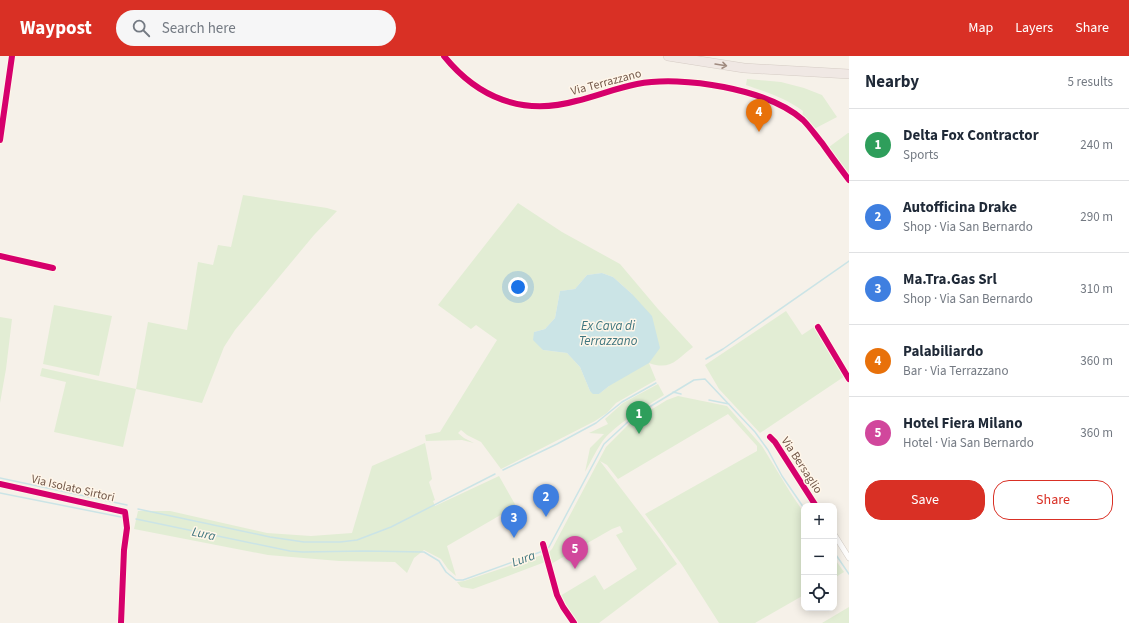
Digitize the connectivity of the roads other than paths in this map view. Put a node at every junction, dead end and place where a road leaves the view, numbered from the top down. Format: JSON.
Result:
{"nodes":[{"id":1,"x":12,"y":56,"type":"edge"},
{"id":2,"x":444,"y":56,"type":"edge"},
{"id":3,"x":668,"y":56,"type":"edge"},
{"id":4,"x":849,"y":74,"type":"edge"},
{"id":5,"x":0,"y":140,"type":"edge"},
{"id":6,"x":849,"y":180,"type":"edge"},
{"id":7,"x":0,"y":256,"type":"edge"},
{"id":8,"x":53,"y":268,"type":"dead end"},
{"id":9,"x":818,"y":327,"type":"dead end"},
{"id":10,"x":849,"y":379,"type":"edge"},
{"id":11,"x":770,"y":437,"type":"dead end"},
{"id":12,"x":0,"y":484,"type":"edge"},
{"id":13,"x":814,"y":503,"type":"edge"},
{"id":14,"x":837,"y":539,"type":"edge"},
{"id":15,"x":543,"y":544,"type":"dead end"},
{"id":16,"x":849,"y":558,"type":"edge"},
{"id":17,"x":120,"y":623,"type":"edge"},
{"id":18,"x":574,"y":623,"type":"edge"}],
"edges":[{"from":1,"to":5,"type":"street"},
{"from":2,"to":6,"type":"street","name":"Via Terrazzano"},
{"from":3,"to":4,"type":"highway","one_way":true},
{"from":7,"to":8,"type":"street"},
{"from":9,"to":10,"type":"street"},
{"from":11,"to":13,"type":"street","name":"Via Bersaglio"},
{"from":12,"to":17,"type":"street","name":"Via Isolato Sirtori"},
{"from":14,"to":16,"type":"street"},
{"from":15,"to":18,"type":"street"}]}
